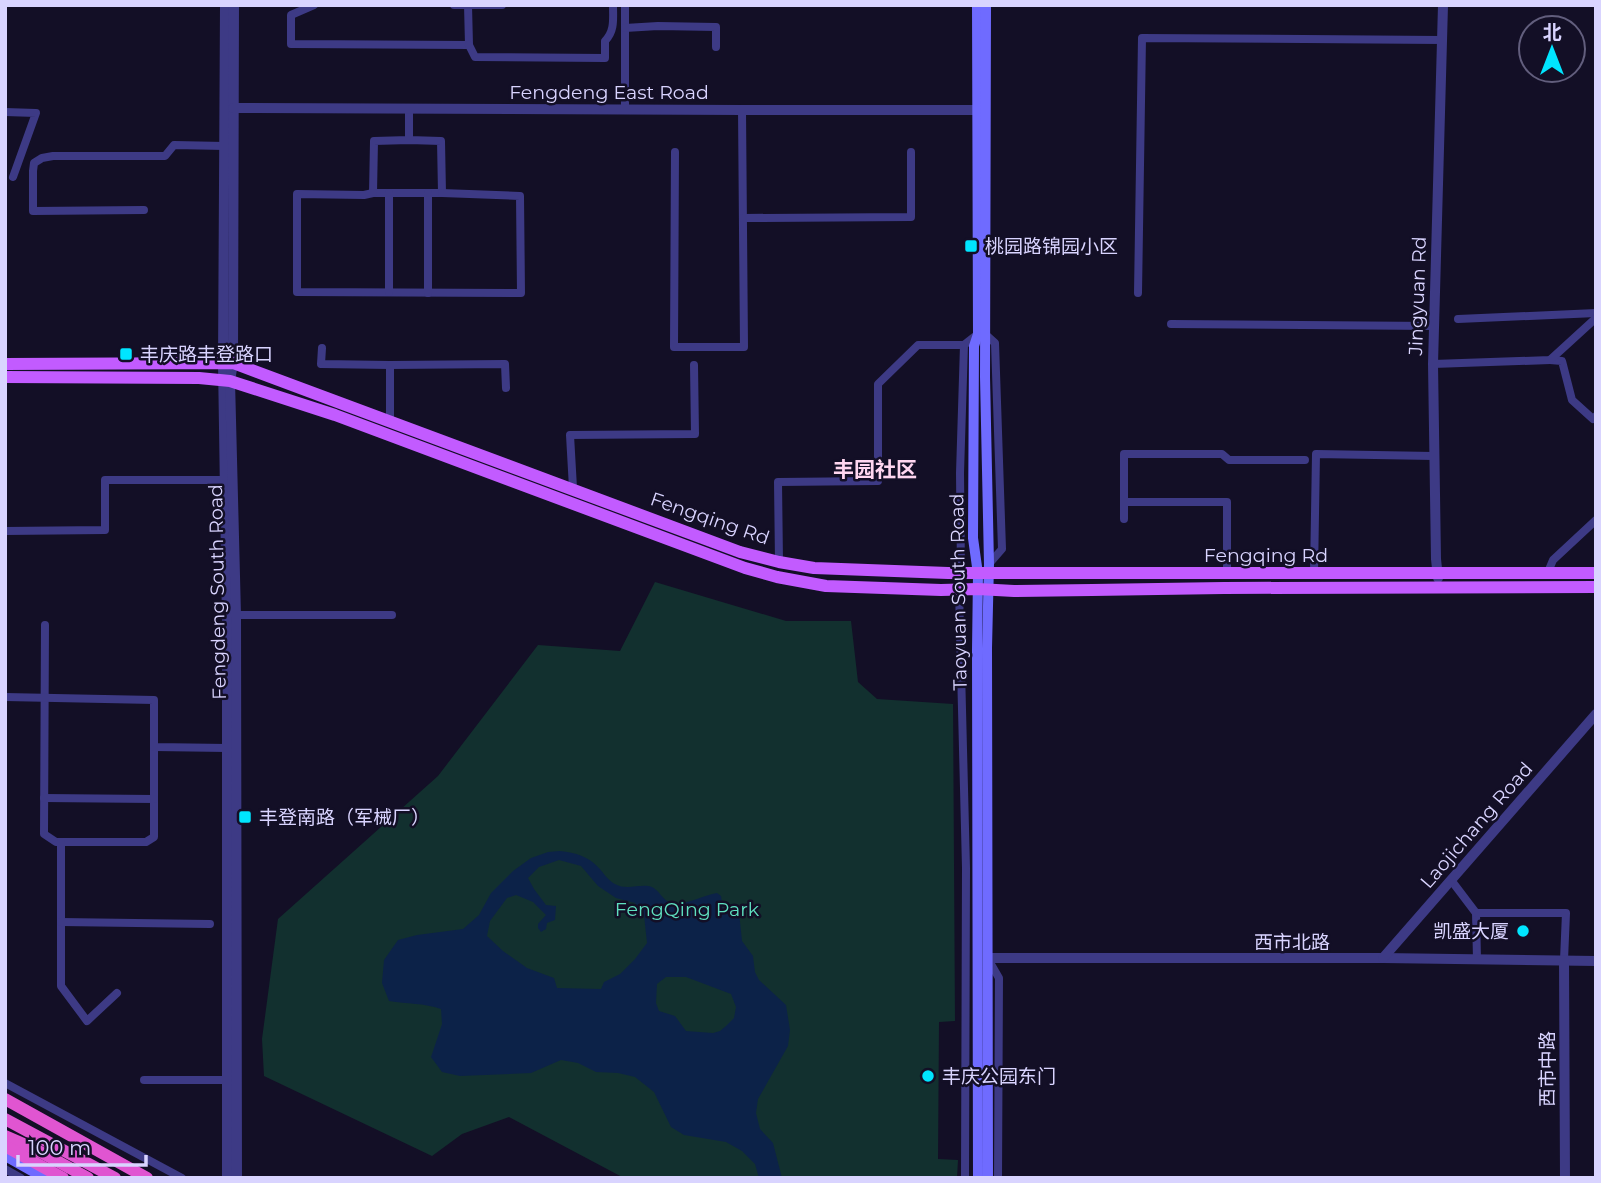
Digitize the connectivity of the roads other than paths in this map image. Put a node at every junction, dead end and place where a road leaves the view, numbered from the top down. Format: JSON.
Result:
{"nodes":[{"id":1,"x":225,"y":5,"type":"edge"},
{"id":2,"x":234,"y":5,"type":"edge"},
{"id":3,"x":314,"y":5,"type":"edge"},
{"id":4,"x":454,"y":5,"type":"edge"},
{"id":5,"x":468,"y":5,"type":"edge"},
{"id":6,"x":502,"y":5,"type":"edge"},
{"id":7,"x":613,"y":5,"type":"edge"},
{"id":8,"x":625,"y":5,"type":"edge"},
{"id":9,"x":977,"y":5,"type":"edge"},
{"id":10,"x":986,"y":5,"type":"edge"},
{"id":11,"x":1443,"y":5,"type":"edge"},
{"id":12,"x":625,"y":28,"type":"junction"},
{"id":13,"x":1442,"y":40,"type":"junction"},
{"id":14,"x":469,"y":45,"type":"junction"},
{"id":15,"x":716,"y":47,"type":"dead end"},
{"id":16,"x":233,"y":108,"type":"junction"},
{"id":17,"x":409,"y":109,"type":"junction"},
{"id":18,"x":625,"y":109,"type":"junction"},
{"id":19,"x":742,"y":110,"type":"junction"},
{"id":20,"x":981,"y":110,"type":"junction"},
{"id":21,"x":5,"y":112,"type":"edge"},
{"id":22,"x":408,"y":140,"type":"junction"},
{"id":23,"x":225,"y":146,"type":"junction"},
{"id":24,"x":675,"y":152,"type":"dead end"},
{"id":25,"x":911,"y":152,"type":"dead end"},
{"id":26,"x":13,"y":177,"type":"dead end"},
{"id":27,"x":373,"y":193,"type":"junction"},
{"id":28,"x":389,"y":193,"type":"junction"},
{"id":29,"x":428,"y":193,"type":"junction"},
{"id":30,"x":442,"y":193,"type":"junction"},
{"id":31,"x":144,"y":210,"type":"dead end"},
{"id":32,"x":743,"y":218,"type":"junction"},
{"id":33,"x":389,"y":292,"type":"junction"},
{"id":34,"x":428,"y":293,"type":"junction"},
{"id":35,"x":1138,"y":293,"type":"dead end"},
{"id":36,"x":1596,"y":315,"type":"edge"},
{"id":37,"x":1458,"y":319,"type":"dead end"},
{"id":38,"x":1171,"y":324,"type":"dead end"},
{"id":39,"x":1434,"y":326,"type":"junction"},
{"id":40,"x":982,"y":334,"type":"junction"},
{"id":41,"x":964,"y":345,"type":"junction"},
{"id":42,"x":322,"y":348,"type":"dead end"},
{"id":43,"x":1550,"y":360,"type":"junction"},
{"id":44,"x":228,"y":363,"type":"junction"},
{"id":45,"x":5,"y":364,"type":"edge"},
{"id":46,"x":1433,"y":364,"type":"junction"},
{"id":47,"x":390,"y":365,"type":"junction"},
{"id":48,"x":695,"y":365,"type":"dead end"},
{"id":49,"x":5,"y":377,"type":"edge"},
{"id":50,"x":227,"y":380,"type":"junction"},
{"id":51,"x":506,"y":388,"type":"dead end"},
{"id":52,"x":1596,"y":416,"type":"edge"},
{"id":53,"x":390,"y":421,"type":"junction"},
{"id":54,"x":1434,"y":456,"type":"junction"},
{"id":55,"x":1305,"y":460,"type":"dead end"},
{"id":56,"x":225,"y":480,"type":"junction"},
{"id":57,"x":573,"y":488,"type":"junction"},
{"id":58,"x":1124,"y":502,"type":"junction"},
{"id":59,"x":1124,"y":519,"type":"dead end"},
{"id":60,"x":1596,"y":520,"type":"edge"},
{"id":61,"x":5,"y":531,"type":"edge"},
{"id":62,"x":779,"y":562,"type":"junction"},
{"id":63,"x":985,"y":570,"type":"junction"},
{"id":64,"x":1548,"y":572,"type":"junction"},
{"id":65,"x":961,"y":573,"type":"junction"},
{"id":66,"x":1596,"y":573,"type":"edge"},
{"id":67,"x":1227,"y":574,"type":"junction"},
{"id":68,"x":1314,"y":574,"type":"junction"},
{"id":69,"x":1439,"y":580,"type":"junction"},
{"id":70,"x":1596,"y":587,"type":"edge"},
{"id":71,"x":983,"y":589,"type":"junction"},
{"id":72,"x":959,"y":590,"type":"junction"},
{"id":73,"x":236,"y":615,"type":"junction"},
{"id":74,"x":393,"y":615,"type":"dead end"},
{"id":75,"x":45,"y":625,"type":"dead end"},
{"id":76,"x":5,"y":697,"type":"edge"},
{"id":77,"x":45,"y":698,"type":"junction"},
{"id":78,"x":1596,"y":714,"type":"edge"},
{"id":79,"x":155,"y":747,"type":"junction"},
{"id":80,"x":228,"y":748,"type":"junction"},
{"id":81,"x":44,"y":798,"type":"junction"},
{"id":82,"x":154,"y":799,"type":"junction"},
{"id":83,"x":61,"y":842,"type":"junction"},
{"id":84,"x":1451,"y":880,"type":"junction"},
{"id":85,"x":1476,"y":913,"type":"junction"},
{"id":86,"x":61,"y":922,"type":"junction"},
{"id":87,"x":210,"y":924,"type":"dead end"},
{"id":88,"x":988,"y":958,"type":"junction"},
{"id":89,"x":1383,"y":958,"type":"junction"},
{"id":90,"x":1477,"y":960,"type":"junction"},
{"id":91,"x":1564,"y":960,"type":"junction"},
{"id":92,"x":1596,"y":961,"type":"edge"},
{"id":93,"x":117,"y":993,"type":"dead end"},
{"id":94,"x":144,"y":1080,"type":"dead end"},
{"id":95,"x":227,"y":1080,"type":"junction"},
{"id":96,"x":5,"y":1083,"type":"edge"},
{"id":97,"x":5,"y":1099,"type":"edge"},
{"id":98,"x":5,"y":1119,"type":"edge"},
{"id":99,"x":5,"y":1136,"type":"edge"},
{"id":100,"x":38,"y":1144,"type":"junction"},
{"id":101,"x":5,"y":1146,"type":"edge"},
{"id":102,"x":5,"y":1154,"type":"edge"},
{"id":103,"x":5,"y":1169,"type":"edge"},
{"id":104,"x":47,"y":1174,"type":"edge"},
{"id":105,"x":21,"y":1178,"type":"edge"},
{"id":106,"x":63,"y":1178,"type":"edge"},
{"id":107,"x":88,"y":1178,"type":"edge"},
{"id":108,"x":115,"y":1178,"type":"edge"},
{"id":109,"x":147,"y":1178,"type":"edge"},
{"id":110,"x":154,"y":1178,"type":"edge"},
{"id":111,"x":182,"y":1178,"type":"edge"},
{"id":112,"x":227,"y":1178,"type":"edge"},
{"id":113,"x":237,"y":1178,"type":"edge"},
{"id":114,"x":965,"y":1178,"type":"edge"},
{"id":115,"x":978,"y":1178,"type":"edge"},
{"id":116,"x":988,"y":1178,"type":"edge"},
{"id":117,"x":998,"y":1178,"type":"edge"},
{"id":118,"x":1565,"y":1178,"type":"edge"}],
"edges":[{"from":1,"to":23,"type":"street","name":"Fengdeng South Road"},
{"from":2,"to":16,"type":"street","name":"Fengdeng South Road"},
{"from":3,"to":14,"type":"street"},
{"from":4,"to":5,"type":"street"},
{"from":5,"to":6,"type":"street"},
{"from":5,"to":14,"type":"street"},
{"from":7,"to":14,"type":"street"},
{"from":8,"to":12,"type":"street"},
{"from":9,"to":20,"type":"main road","name":"Taoyuan South Road"},
{"from":10,"to":20,"type":"main road","name":"Taoyuan South Road"},
{"from":11,"to":13,"type":"street","name":"Jingyuan Rd"},
{"from":12,"to":15,"type":"street"},
{"from":12,"to":18,"type":"street"},
{"from":13,"to":35,"type":"street"},
{"from":13,"to":39,"type":"street","name":"Jingyuan Rd"},
{"from":16,"to":17,"type":"street","name":"Fengdeng East Road"},
{"from":16,"to":44,"type":"street","name":"Fengdeng South Road"},
{"from":17,"to":18,"type":"street","name":"Fengdeng East Road"},
{"from":17,"to":22,"type":"street"},
{"from":18,"to":19,"type":"street","name":"Fengdeng East Road"},
{"from":19,"to":20,"type":"street","name":"Fengdeng East Road"},
{"from":19,"to":32,"type":"street"},
{"from":20,"to":40,"type":"main road","name":"Taoyuan South Road"},
{"from":21,"to":26,"type":"street"},
{"from":22,"to":27,"type":"street"},
{"from":22,"to":30,"type":"street"},
{"from":23,"to":31,"type":"street"},
{"from":23,"to":44,"type":"street","name":"Fengdeng South Road"},
{"from":24,"to":32,"type":"street"},
{"from":25,"to":32,"type":"street"},
{"from":27,"to":28,"type":"street"},
{"from":27,"to":33,"type":"street"},
{"from":28,"to":29,"type":"street"},
{"from":28,"to":33,"type":"street"},
{"from":29,"to":30,"type":"street"},
{"from":29,"to":34,"type":"street"},
{"from":30,"to":34,"type":"street"},
{"from":33,"to":34,"type":"street"},
{"from":36,"to":37,"type":"street"},
{"from":36,"to":43,"type":"street"},
{"from":38,"to":39,"type":"street"},
{"from":39,"to":46,"type":"street","name":"Jingyuan Rd"},
{"from":40,"to":41,"type":"street"},
{"from":40,"to":63,"type":"main road","name":"Taoyuan South Road"},
{"from":40,"to":63,"type":"street"},
{"from":41,"to":62,"type":"street"},
{"from":41,"to":65,"type":"street"},
{"from":42,"to":47,"type":"street"},
{"from":43,"to":46,"type":"street"},
{"from":43,"to":52,"type":"street"},
{"from":44,"to":45,"type":"main road","name":"Fengqing Rd"},
{"from":44,"to":50,"type":"street","name":"Fengdeng South Road"},
{"from":44,"to":53,"type":"main road","name":"Fengqing Rd"},
{"from":46,"to":54,"type":"street","name":"Jingyuan Rd"},
{"from":47,"to":51,"type":"street"},
{"from":47,"to":53,"type":"street"},
{"from":48,"to":57,"type":"street"},
{"from":49,"to":50,"type":"main road","name":"Fengqing Rd"},
{"from":50,"to":56,"type":"street","name":"Fengdeng South Road"},
{"from":50,"to":72,"type":"main road","name":"Fengqing Rd"},
{"from":50,"to":73,"type":"street","name":"Fengdeng South Road"},
{"from":53,"to":57,"type":"main road","name":"Fengqing Rd"},
{"from":54,"to":68,"type":"street"},
{"from":54,"to":69,"type":"street","name":"Jingyuan Rd"},
{"from":55,"to":58,"type":"street"},
{"from":56,"to":61,"type":"street"},
{"from":56,"to":80,"type":"street","name":"Fengdeng South Road"},
{"from":57,"to":62,"type":"main road","name":"Fengqing Rd"},
{"from":58,"to":59,"type":"street"},
{"from":58,"to":67,"type":"street"},
{"from":60,"to":64,"type":"street"},
{"from":62,"to":65,"type":"main road","name":"Fengqing Rd"},
{"from":63,"to":65,"type":"main road","name":"Fengqing Rd"},
{"from":63,"to":67,"type":"main road","name":"Fengqing Rd"},
{"from":63,"to":71,"type":"main road","name":"Taoyuan South Road"},
{"from":64,"to":66,"type":"main road","name":"Fengqing Rd"},
{"from":64,"to":69,"type":"main road","name":"Fengqing Rd"},
{"from":65,"to":72,"type":"street"},
{"from":67,"to":68,"type":"main road","name":"Fengqing Rd"},
{"from":68,"to":69,"type":"main road","name":"Fengqing Rd"},
{"from":69,"to":70,"type":"main road","name":"Fengqing Rd"},
{"from":69,"to":71,"type":"main road","name":"Fengqing Rd"},
{"from":71,"to":72,"type":"main road","name":"Fengqing Rd"},
{"from":71,"to":88,"type":"main road","name":"Taoyuan South Road"},
{"from":71,"to":115,"type":"main road","name":"Taoyuan South Road"},
{"from":72,"to":114,"type":"street"},
{"from":73,"to":74,"type":"street"},
{"from":73,"to":113,"type":"street","name":"Fengdeng South Road"},
{"from":75,"to":77,"type":"street"},
{"from":76,"to":77,"type":"street"},
{"from":77,"to":79,"type":"street"},
{"from":77,"to":81,"type":"street"},
{"from":78,"to":84,"type":"street","name":"Laojichang Road"},
{"from":79,"to":80,"type":"street"},
{"from":79,"to":82,"type":"street"},
{"from":80,"to":95,"type":"street","name":"Fengdeng South Road"},
{"from":81,"to":82,"type":"street"},
{"from":81,"to":83,"type":"street"},
{"from":82,"to":83,"type":"street"},
{"from":83,"to":86,"type":"street"},
{"from":84,"to":85,"type":"street"},
{"from":84,"to":89,"type":"street","name":"Laojichang Road"},
{"from":85,"to":90,"type":"street"},
{"from":85,"to":91,"type":"street"},
{"from":86,"to":87,"type":"street"},
{"from":86,"to":93,"type":"street"},
{"from":88,"to":89,"type":"street","name":"西市北路"},
{"from":88,"to":116,"type":"main road","name":"Taoyuan South Road"},
{"from":88,"to":117,"type":"street"},
{"from":89,"to":90,"type":"street","name":"西市北路"},
{"from":90,"to":91,"type":"street","name":"西市北路"},
{"from":91,"to":92,"type":"street","name":"西市北路"},
{"from":91,"to":118,"type":"street","name":"西市中路"},
{"from":94,"to":95,"type":"street"},
{"from":95,"to":112,"type":"street","name":"Fengdeng South Road"},
{"from":96,"to":111,"type":"street"},
{"from":97,"to":109,"type":"highway"},
{"from":97,"to":110,"type":"main road"},
{"from":98,"to":100,"type":"highway"},
{"from":99,"to":100,"type":"highway"},
{"from":100,"to":107,"type":"highway"},
{"from":100,"to":108,"type":"highway"},
{"from":101,"to":104,"type":"highway"},
{"from":102,"to":104,"type":"highway"},
{"from":103,"to":105,"type":"street"},
{"from":104,"to":106,"type":"highway"}]}
